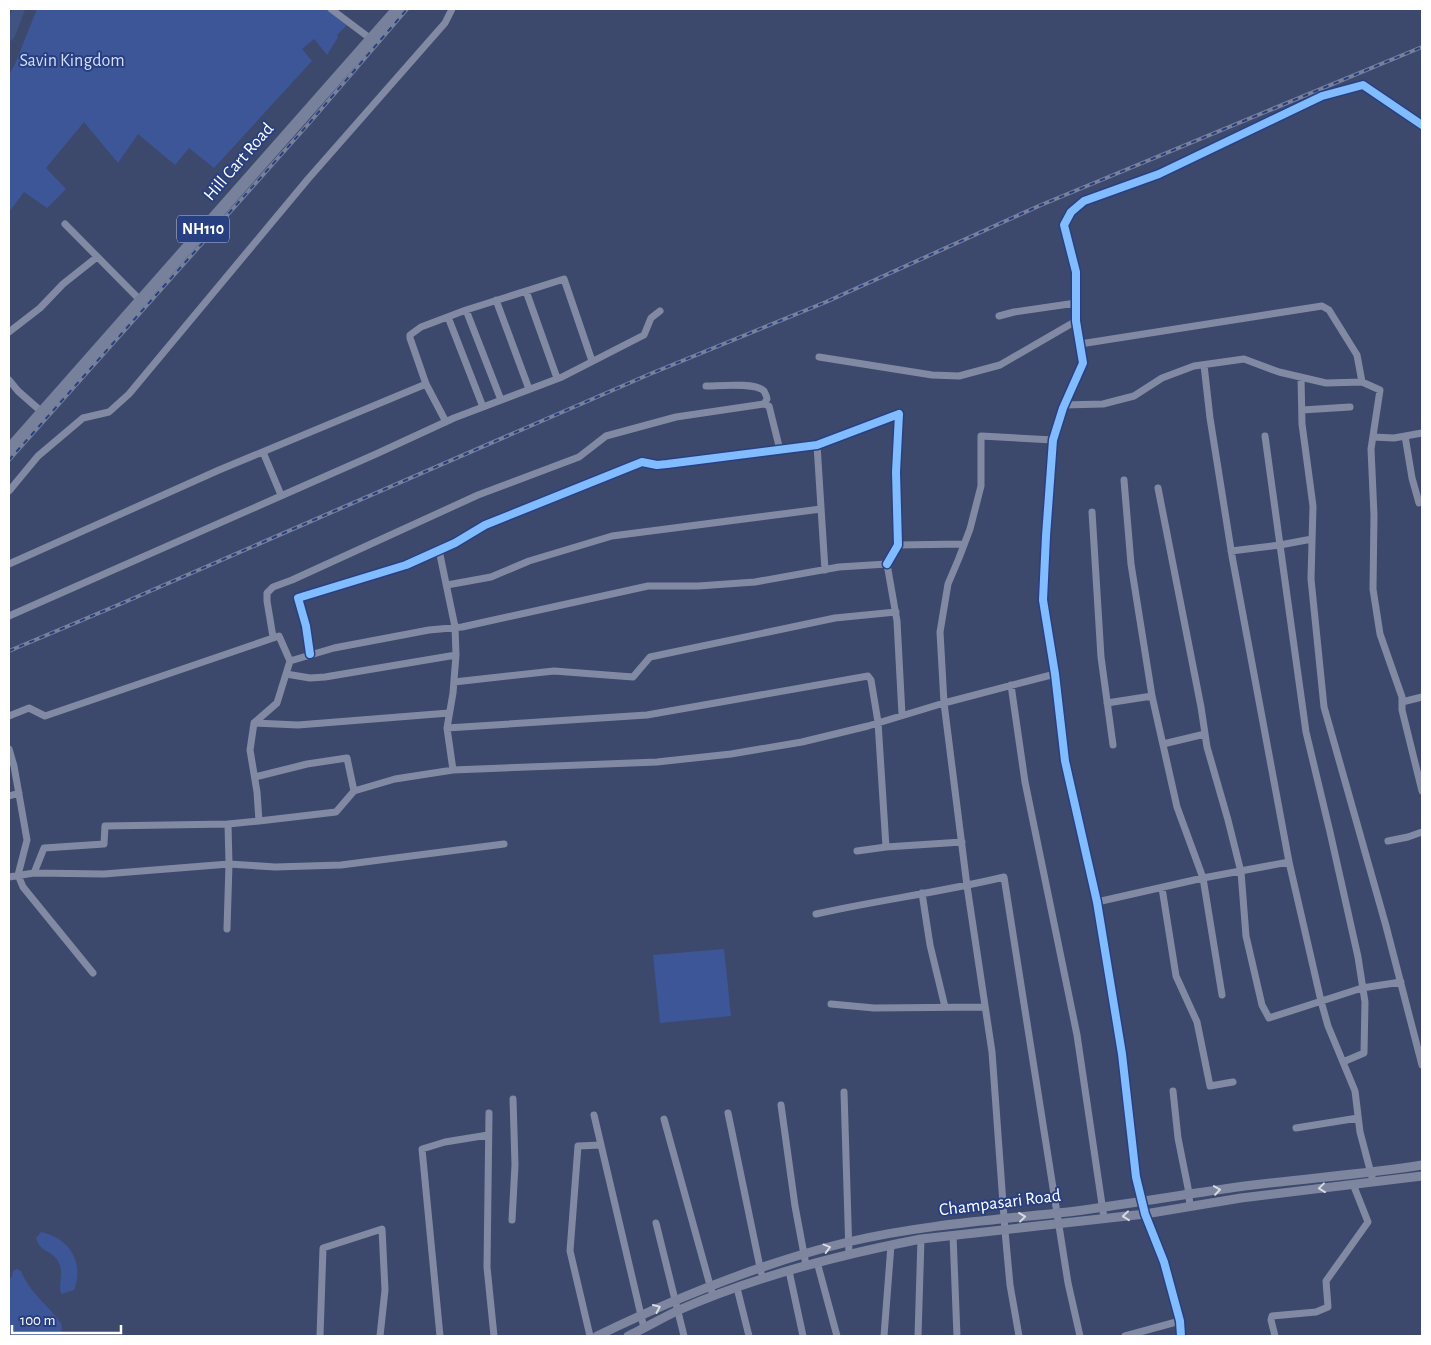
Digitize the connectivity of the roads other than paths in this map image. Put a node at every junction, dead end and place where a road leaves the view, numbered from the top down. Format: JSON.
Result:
{"nodes":[{"id":1,"x":331,"y":9,"type":"edge"},
{"id":2,"x":398,"y":9,"type":"edge"},
{"id":3,"x":452,"y":9,"type":"edge"},
{"id":4,"x":371,"y":39,"type":"junction"},
{"id":5,"x":1422,"y":125,"type":"edge"},
{"id":6,"x":65,"y":224,"type":"dead end"},
{"id":7,"x":97,"y":257,"type":"junction"},
{"id":8,"x":526,"y":291,"type":"junction"},
{"id":9,"x":496,"y":300,"type":"junction"},
{"id":10,"x":141,"y":301,"type":"junction"},
{"id":11,"x":1076,"y":303,"type":"junction"},
{"id":12,"x":466,"y":310,"type":"junction"},
{"id":13,"x":660,"y":311,"type":"dead end"},
{"id":14,"x":999,"y":316,"type":"dead end"},
{"id":15,"x":448,"y":317,"type":"junction"},
{"id":16,"x":1076,"y":321,"type":"junction"},
{"id":17,"x":9,"y":332,"type":"edge"},
{"id":18,"x":1080,"y":344,"type":"junction"},
{"id":19,"x":819,"y":357,"type":"dead end"},
{"id":20,"x":592,"y":361,"type":"junction"},
{"id":21,"x":1204,"y":365,"type":"junction"},
{"id":22,"x":1301,"y":377,"type":"junction"},
{"id":23,"x":558,"y":378,"type":"junction"},
{"id":24,"x":9,"y":380,"type":"edge"},
{"id":25,"x":1362,"y":382,"type":"junction"},
{"id":26,"x":426,"y":384,"type":"junction"},
{"id":27,"x":706,"y":386,"type":"dead end"},
{"id":28,"x":530,"y":390,"type":"junction"},
{"id":29,"x":501,"y":400,"type":"junction"},
{"id":30,"x":764,"y":404,"type":"junction"},
{"id":31,"x":1064,"y":405,"type":"junction"},
{"id":32,"x":483,"y":407,"type":"junction"},
{"id":33,"x":1350,"y":408,"type":"dead end"},
{"id":34,"x":1302,"y":410,"type":"junction"},
{"id":35,"x":43,"y":413,"type":"junction"},
{"id":36,"x":446,"y":422,"type":"junction"},
{"id":37,"x":1422,"y":433,"type":"edge"},
{"id":38,"x":1265,"y":436,"type":"dead end"},
{"id":39,"x":1373,"y":436,"type":"junction"},
{"id":40,"x":1405,"y":436,"type":"junction"},
{"id":41,"x":1054,"y":440,"type":"junction"},
{"id":42,"x":817,"y":445,"type":"junction"},
{"id":43,"x":9,"y":450,"type":"edge"},
{"id":44,"x":780,"y":450,"type":"junction"},
{"id":45,"x":263,"y":452,"type":"junction"},
{"id":46,"x":1124,"y":480,"type":"dead end"},
{"id":47,"x":1158,"y":488,"type":"dead end"},
{"id":48,"x":9,"y":491,"type":"edge"},
{"id":49,"x":281,"y":495,"type":"junction"},
{"id":50,"x":1419,"y":503,"type":"dead end"},
{"id":51,"x":821,"y":509,"type":"junction"},
{"id":52,"x":1092,"y":512,"type":"dead end"},
{"id":53,"x":1312,"y":539,"type":"junction"},
{"id":54,"x":964,"y":544,"type":"junction"},
{"id":55,"x":898,"y":545,"type":"junction"},
{"id":56,"x":1280,"y":545,"type":"junction"},
{"id":57,"x":439,"y":550,"type":"junction"},
{"id":58,"x":1231,"y":550,"type":"junction"},
{"id":59,"x":9,"y":564,"type":"edge"},
{"id":60,"x":887,"y":564,"type":"junction"},
{"id":61,"x":825,"y":570,"type":"junction"},
{"id":62,"x":446,"y":585,"type":"junction"},
{"id":63,"x":896,"y":612,"type":"junction"},
{"id":64,"x":9,"y":616,"type":"edge"},
{"id":65,"x":455,"y":627,"type":"junction"},
{"id":66,"x":273,"y":638,"type":"junction"},
{"id":67,"x":310,"y":654,"type":"junction"},
{"id":68,"x":456,"y":655,"type":"junction"},
{"id":69,"x":290,"y":661,"type":"junction"},
{"id":70,"x":286,"y":674,"type":"junction"},
{"id":71,"x":1055,"y":674,"type":"junction"},
{"id":72,"x":454,"y":682,"type":"junction"},
{"id":73,"x":1011,"y":685,"type":"junction"},
{"id":74,"x":1152,"y":696,"type":"junction"},
{"id":75,"x":1422,"y":697,"type":"edge"},
{"id":76,"x":944,"y":702,"type":"junction"},
{"id":77,"x":1402,"y":702,"type":"junction"},
{"id":78,"x":1106,"y":703,"type":"junction"},
{"id":79,"x":449,"y":713,"type":"junction"},
{"id":80,"x":902,"y":715,"type":"junction"},
{"id":81,"x":9,"y":716,"type":"edge"},
{"id":82,"x":878,"y":722,"type":"junction"},
{"id":83,"x":254,"y":723,"type":"junction"},
{"id":84,"x":447,"y":728,"type":"junction"},
{"id":85,"x":1205,"y":734,"type":"junction"},
{"id":86,"x":1163,"y":744,"type":"junction"},
{"id":87,"x":1113,"y":745,"type":"dead end"},
{"id":88,"x":9,"y":749,"type":"edge"},
{"id":89,"x":453,"y":770,"type":"junction"},
{"id":90,"x":254,"y":777,"type":"junction"},
{"id":91,"x":354,"y":791,"type":"junction"},
{"id":92,"x":1422,"y":791,"type":"edge"},
{"id":93,"x":19,"y":794,"type":"junction"},
{"id":94,"x":9,"y":796,"type":"edge"},
{"id":95,"x":260,"y":821,"type":"junction"},
{"id":96,"x":228,"y":824,"type":"junction"},
{"id":97,"x":1422,"y":832,"type":"edge"},
{"id":98,"x":1388,"y":841,"type":"dead end"},
{"id":99,"x":962,"y":842,"type":"junction"},
{"id":100,"x":504,"y":844,"type":"dead end"},
{"id":101,"x":886,"y":847,"type":"junction"},
{"id":102,"x":856,"y":852,"type":"dead end"},
{"id":103,"x":1288,"y":862,"type":"junction"},
{"id":104,"x":229,"y":864,"type":"junction"},
{"id":105,"x":1240,"y":872,"type":"junction"},
{"id":106,"x":34,"y":873,"type":"junction"},
{"id":107,"x":18,"y":875,"type":"junction"},
{"id":108,"x":9,"y":877,"type":"edge"},
{"id":109,"x":1202,"y":878,"type":"junction"},
{"id":110,"x":967,"y":886,"type":"junction"},
{"id":111,"x":1162,"y":888,"type":"junction"},
{"id":112,"x":922,"y":893,"type":"junction"},
{"id":113,"x":1097,"y":902,"type":"junction"},
{"id":114,"x":816,"y":914,"type":"dead end"},
{"id":115,"x":228,"y":929,"type":"dead end"},
{"id":116,"x":93,"y":973,"type":"dead end"},
{"id":117,"x":1401,"y":982,"type":"junction"},
{"id":118,"x":1362,"y":988,"type":"junction"},
{"id":119,"x":1222,"y":995,"type":"dead end"},
{"id":120,"x":1321,"y":1001,"type":"junction"},
{"id":121,"x":831,"y":1004,"type":"dead end"},
{"id":122,"x":945,"y":1007,"type":"junction"},
{"id":123,"x":986,"y":1007,"type":"junction"},
{"id":124,"x":1343,"y":1062,"type":"junction"},
{"id":125,"x":1422,"y":1065,"type":"edge"},
{"id":126,"x":1233,"y":1082,"type":"dead end"},
{"id":127,"x":1173,"y":1091,"type":"dead end"},
{"id":128,"x":844,"y":1092,"type":"dead end"},
{"id":129,"x":513,"y":1099,"type":"dead end"},
{"id":130,"x":781,"y":1105,"type":"dead end"},
{"id":131,"x":488,"y":1113,"type":"dead end"},
{"id":132,"x":728,"y":1113,"type":"dead end"},
{"id":133,"x":594,"y":1115,"type":"dead end"},
{"id":134,"x":1358,"y":1118,"type":"junction"},
{"id":135,"x":664,"y":1120,"type":"dead end"},
{"id":136,"x":1296,"y":1128,"type":"dead end"},
{"id":137,"x":488,"y":1135,"type":"junction"},
{"id":138,"x":601,"y":1145,"type":"junction"},
{"id":139,"x":1422,"y":1165,"type":"edge"},
{"id":140,"x":1371,"y":1172,"type":"junction"},
{"id":141,"x":1422,"y":1176,"type":"edge"},
{"id":142,"x":1373,"y":1181,"type":"junction"},
{"id":143,"x":1353,"y":1184,"type":"junction"},
{"id":144,"x":1189,"y":1194,"type":"junction"},
{"id":145,"x":1142,"y":1202,"type":"junction"},
{"id":146,"x":1190,"y":1205,"type":"junction"},
{"id":147,"x":1103,"y":1208,"type":"junction"},
{"id":148,"x":1056,"y":1213,"type":"junction"},
{"id":149,"x":1145,"y":1214,"type":"junction"},
{"id":150,"x":1104,"y":1218,"type":"junction"},
{"id":151,"x":1004,"y":1219,"type":"junction"},
{"id":152,"x":512,"y":1220,"type":"dead end"},
{"id":153,"x":656,"y":1223,"type":"dead end"},
{"id":154,"x":1058,"y":1223,"type":"junction"},
{"id":155,"x":1004,"y":1231,"type":"junction"},
{"id":156,"x":953,"y":1235,"type":"junction"},
{"id":157,"x":921,"y":1239,"type":"junction"},
{"id":158,"x":848,"y":1242,"type":"junction"},
{"id":159,"x":891,"y":1244,"type":"junction"},
{"id":160,"x":805,"y":1254,"type":"junction"},
{"id":161,"x":849,"y":1254,"type":"junction"},
{"id":162,"x":817,"y":1262,"type":"junction"},
{"id":163,"x":806,"y":1265,"type":"junction"},
{"id":164,"x":760,"y":1268,"type":"junction"},
{"id":165,"x":789,"y":1270,"type":"junction"},
{"id":166,"x":763,"y":1279,"type":"junction"},
{"id":167,"x":710,"y":1286,"type":"junction"},
{"id":168,"x":736,"y":1288,"type":"junction"},
{"id":169,"x":713,"y":1296,"type":"junction"},
{"id":170,"x":675,"y":1300,"type":"junction"},
{"id":171,"x":678,"y":1311,"type":"junction"},
{"id":172,"x":641,"y":1315,"type":"junction"},
{"id":173,"x":1180,"y":1321,"type":"junction"},
{"id":174,"x":644,"y":1328,"type":"junction"},
{"id":175,"x":320,"y":1336,"type":"edge"},
{"id":176,"x":380,"y":1336,"type":"edge"},
{"id":177,"x":440,"y":1336,"type":"edge"},
{"id":178,"x":494,"y":1336,"type":"edge"},
{"id":179,"x":590,"y":1336,"type":"edge"},
{"id":180,"x":597,"y":1336,"type":"edge"},
{"id":181,"x":628,"y":1336,"type":"edge"},
{"id":182,"x":684,"y":1336,"type":"edge"},
{"id":183,"x":749,"y":1336,"type":"edge"},
{"id":184,"x":803,"y":1336,"type":"edge"},
{"id":185,"x":837,"y":1336,"type":"edge"},
{"id":186,"x":884,"y":1336,"type":"edge"},
{"id":187,"x":918,"y":1336,"type":"edge"},
{"id":188,"x":957,"y":1336,"type":"edge"},
{"id":189,"x":1019,"y":1336,"type":"edge"},
{"id":190,"x":1080,"y":1336,"type":"edge"},
{"id":191,"x":1125,"y":1336,"type":"edge"},
{"id":192,"x":1181,"y":1336,"type":"edge"},
{"id":193,"x":1275,"y":1336,"type":"edge"}],
"edges":[{"from":1,"to":4,"type":"street"},
{"from":2,"to":4,"type":"highway","name":"Hill Cart Road","number":"NH110"},
{"from":3,"to":48,"type":"street"},
{"from":4,"to":10,"type":"highway","name":"Hill Cart Road","number":"NH110"},
{"from":5,"to":11,"type":"street"},
{"from":6,"to":7,"type":"street"},
{"from":7,"to":10,"type":"street"},
{"from":7,"to":17,"type":"street"},
{"from":8,"to":9,"type":"street"},
{"from":8,"to":20,"type":"street"},
{"from":8,"to":23,"type":"street"},
{"from":9,"to":12,"type":"street"},
{"from":9,"to":28,"type":"street"},
{"from":10,"to":35,"type":"highway","name":"Hill Cart Road","number":"NH110"},
{"from":11,"to":14,"type":"street"},
{"from":11,"to":16,"type":"street"},
{"from":12,"to":15,"type":"street"},
{"from":12,"to":29,"type":"street"},
{"from":13,"to":20,"type":"street"},
{"from":15,"to":26,"type":"street"},
{"from":15,"to":32,"type":"street"},
{"from":16,"to":18,"type":"street"},
{"from":16,"to":19,"type":"street"},
{"from":18,"to":25,"type":"street"},
{"from":18,"to":31,"type":"street"},
{"from":20,"to":23,"type":"street"},
{"from":21,"to":22,"type":"street"},
{"from":21,"to":31,"type":"street"},
{"from":21,"to":58,"type":"street"},
{"from":22,"to":25,"type":"street"},
{"from":22,"to":34,"type":"street"},
{"from":23,"to":28,"type":"street"},
{"from":24,"to":35,"type":"street"},
{"from":25,"to":39,"type":"street"},
{"from":26,"to":36,"type":"street"},
{"from":26,"to":45,"type":"street"},
{"from":27,"to":30,"type":"street"},
{"from":28,"to":29,"type":"street"},
{"from":29,"to":32,"type":"street"},
{"from":30,"to":44,"type":"street"},
{"from":30,"to":66,"type":"street"},
{"from":31,"to":41,"type":"street"},
{"from":32,"to":36,"type":"street"},
{"from":33,"to":34,"type":"street"},
{"from":34,"to":53,"type":"street"},
{"from":35,"to":43,"type":"highway","name":"Hill Cart Road","number":"NH110"},
{"from":36,"to":49,"type":"street"},
{"from":37,"to":40,"type":"street"},
{"from":38,"to":56,"type":"street"},
{"from":39,"to":40,"type":"street"},
{"from":39,"to":77,"type":"street"},
{"from":40,"to":50,"type":"street"},
{"from":41,"to":54,"type":"street"},
{"from":41,"to":71,"type":"street"},
{"from":42,"to":44,"type":"street"},
{"from":42,"to":51,"type":"street"},
{"from":42,"to":55,"type":"street"},
{"from":44,"to":57,"type":"street"},
{"from":45,"to":49,"type":"street"},
{"from":45,"to":59,"type":"street"},
{"from":46,"to":74,"type":"street"},
{"from":47,"to":85,"type":"street"},
{"from":49,"to":64,"type":"street"},
{"from":51,"to":61,"type":"street"},
{"from":51,"to":62,"type":"street"},
{"from":52,"to":78,"type":"street"},
{"from":53,"to":56,"type":"street"},
{"from":53,"to":117,"type":"street"},
{"from":54,"to":55,"type":"street"},
{"from":54,"to":76,"type":"street"},
{"from":55,"to":60,"type":"street"},
{"from":56,"to":58,"type":"street"},
{"from":56,"to":118,"type":"street"},
{"from":57,"to":62,"type":"street"},
{"from":57,"to":67,"type":"street"},
{"from":58,"to":103,"type":"street"},
{"from":60,"to":61,"type":"street"},
{"from":60,"to":63,"type":"street"},
{"from":61,"to":65,"type":"street"},
{"from":62,"to":65,"type":"street"},
{"from":63,"to":72,"type":"street"},
{"from":63,"to":80,"type":"street"},
{"from":65,"to":67,"type":"street"},
{"from":65,"to":68,"type":"street"},
{"from":66,"to":69,"type":"street"},
{"from":66,"to":81,"type":"street"},
{"from":67,"to":69,"type":"street"},
{"from":68,"to":70,"type":"street"},
{"from":68,"to":72,"type":"street"},
{"from":69,"to":70,"type":"street"},
{"from":70,"to":83,"type":"street"},
{"from":71,"to":73,"type":"street"},
{"from":71,"to":113,"type":"street"},
{"from":72,"to":79,"type":"street"},
{"from":73,"to":76,"type":"street"},
{"from":73,"to":147,"type":"street"},
{"from":74,"to":78,"type":"street"},
{"from":74,"to":86,"type":"street"},
{"from":75,"to":77,"type":"street"},
{"from":76,"to":80,"type":"street"},
{"from":76,"to":99,"type":"street"},
{"from":77,"to":92,"type":"street"},
{"from":78,"to":87,"type":"street"},
{"from":79,"to":83,"type":"street"},
{"from":79,"to":84,"type":"street"},
{"from":80,"to":82,"type":"street"},
{"from":82,"to":84,"type":"street"},
{"from":82,"to":89,"type":"street"},
{"from":82,"to":101,"type":"street"},
{"from":83,"to":90,"type":"street"},
{"from":84,"to":89,"type":"street"},
{"from":85,"to":86,"type":"street"},
{"from":85,"to":105,"type":"street"},
{"from":86,"to":109,"type":"street"},
{"from":88,"to":93,"type":"street"},
{"from":89,"to":91,"type":"street"},
{"from":90,"to":91,"type":"street"},
{"from":90,"to":95,"type":"street"},
{"from":91,"to":95,"type":"street"},
{"from":93,"to":94,"type":"street"},
{"from":93,"to":107,"type":"street"},
{"from":95,"to":96,"type":"street"},
{"from":96,"to":104,"type":"street"},
{"from":96,"to":106,"type":"street"},
{"from":97,"to":98,"type":"street"},
{"from":99,"to":101,"type":"street"},
{"from":99,"to":110,"type":"street"},
{"from":100,"to":104,"type":"street"},
{"from":101,"to":102,"type":"street"},
{"from":103,"to":105,"type":"street"},
{"from":103,"to":120,"type":"street"},
{"from":104,"to":106,"type":"street"},
{"from":104,"to":115,"type":"street"},
{"from":105,"to":109,"type":"street"},
{"from":105,"to":120,"type":"street"},
{"from":106,"to":107,"type":"street"},
{"from":107,"to":108,"type":"street"},
{"from":107,"to":116,"type":"street"},
{"from":109,"to":111,"type":"street"},
{"from":109,"to":119,"type":"street"},
{"from":110,"to":112,"type":"street"},
{"from":110,"to":123,"type":"street"},
{"from":110,"to":148,"type":"street"},
{"from":111,"to":113,"type":"street"},
{"from":111,"to":126,"type":"street"},
{"from":112,"to":114,"type":"street"},
{"from":112,"to":122,"type":"street"},
{"from":113,"to":145,"type":"street"},
{"from":117,"to":118,"type":"street"},
{"from":117,"to":125,"type":"street"},
{"from":118,"to":120,"type":"street"},
{"from":118,"to":124,"type":"street"},
{"from":120,"to":124,"type":"street"},
{"from":121,"to":122,"type":"street"},
{"from":122,"to":123,"type":"street"},
{"from":123,"to":151,"type":"street"},
{"from":124,"to":134,"type":"street"},
{"from":127,"to":144,"type":"street"},
{"from":128,"to":158,"type":"street"},
{"from":129,"to":152,"type":"street"},
{"from":130,"to":160,"type":"street"},
{"from":131,"to":137,"type":"street"},
{"from":132,"to":164,"type":"street"},
{"from":133,"to":138,"type":"street"},
{"from":134,"to":136,"type":"street"},
{"from":134,"to":140,"type":"street"},
{"from":135,"to":167,"type":"street"},
{"from":137,"to":177,"type":"street"},
{"from":137,"to":178,"type":"street"},
{"from":138,"to":172,"type":"street"},
{"from":138,"to":179,"type":"street"},
{"from":139,"to":140,"type":"main road","name":"Champasari Road"},
{"from":140,"to":142,"type":"street"},
{"from":144,"to":140,"type":"main road","name":"Champasari Road","one_way":true},
{"from":141,"to":142,"type":"main road","name":"Champasari Road"},
{"from":142,"to":143,"type":"main road","name":"Champasari Road"},
{"from":143,"to":146,"type":"main road","name":"Champasari Road","one_way":true},
{"from":143,"to":193,"type":"street"},
{"from":144,"to":145,"type":"main road","name":"Champasari Road"},
{"from":144,"to":146,"type":"street"},
{"from":145,"to":147,"type":"main road","name":"Champasari Road"},
{"from":145,"to":149,"type":"street"},
{"from":146,"to":149,"type":"main road","name":"Champasari Road"},
{"from":147,"to":148,"type":"main road","name":"Champasari Road"},
{"from":147,"to":150,"type":"street"},
{"from":151,"to":148,"type":"main road","name":"Champasari Road","one_way":true},
{"from":148,"to":154,"type":"street"},
{"from":149,"to":150,"type":"main road","name":"Champasari Road","one_way":true},
{"from":149,"to":173,"type":"street"},
{"from":150,"to":154,"type":"main road","name":"Champasari Road"},
{"from":151,"to":155,"type":"street"},
{"from":151,"to":158,"type":"main road","name":"Champasari Road"},
{"from":153,"to":170,"type":"street"},
{"from":154,"to":155,"type":"main road","name":"Champasari Road"},
{"from":154,"to":190,"type":"street"},
{"from":155,"to":156,"type":"main road","name":"Champasari Road"},
{"from":155,"to":189,"type":"street"},
{"from":156,"to":157,"type":"main road","name":"Champasari Road"},
{"from":156,"to":188,"type":"street"},
{"from":157,"to":159,"type":"main road","name":"Champasari Road"},
{"from":157,"to":187,"type":"street"},
{"from":160,"to":158,"type":"main road","name":"Champasari Road","one_way":true},
{"from":158,"to":161,"type":"street"},
{"from":159,"to":161,"type":"main road","name":"Champasari Road"},
{"from":159,"to":186,"type":"street"},
{"from":160,"to":163,"type":"street"},
{"from":160,"to":164,"type":"main road","name":"Champasari Road"},
{"from":161,"to":162,"type":"main road","name":"Champasari Road"},
{"from":162,"to":163,"type":"main road","name":"Champasari Road"},
{"from":162,"to":185,"type":"street"},
{"from":163,"to":165,"type":"main road","name":"Champasari Road"},
{"from":164,"to":166,"type":"street"},
{"from":164,"to":167,"type":"main road","name":"Champasari Road"},
{"from":165,"to":166,"type":"main road","name":"Champasari Road"},
{"from":165,"to":184,"type":"street"},
{"from":166,"to":168,"type":"main road","name":"Champasari Road"},
{"from":167,"to":169,"type":"street"},
{"from":167,"to":170,"type":"main road","name":"Champasari Road"},
{"from":168,"to":169,"type":"main road","name":"Champasari Road"},
{"from":168,"to":183,"type":"street"},
{"from":169,"to":171,"type":"main road","name":"Champasari Road"},
{"from":170,"to":171,"type":"street"},
{"from":172,"to":170,"type":"main road","name":"Champasari Road","one_way":true},
{"from":171,"to":174,"type":"main road","name":"Champasari Road"},
{"from":171,"to":182,"type":"street"},
{"from":172,"to":174,"type":"street"},
{"from":172,"to":180,"type":"main road","name":"Champasari Road"},
{"from":173,"to":191,"type":"street"},
{"from":173,"to":192,"type":"street"},
{"from":174,"to":181,"type":"main road","name":"Champasari Road"},
{"from":175,"to":176,"type":"street"}]}
